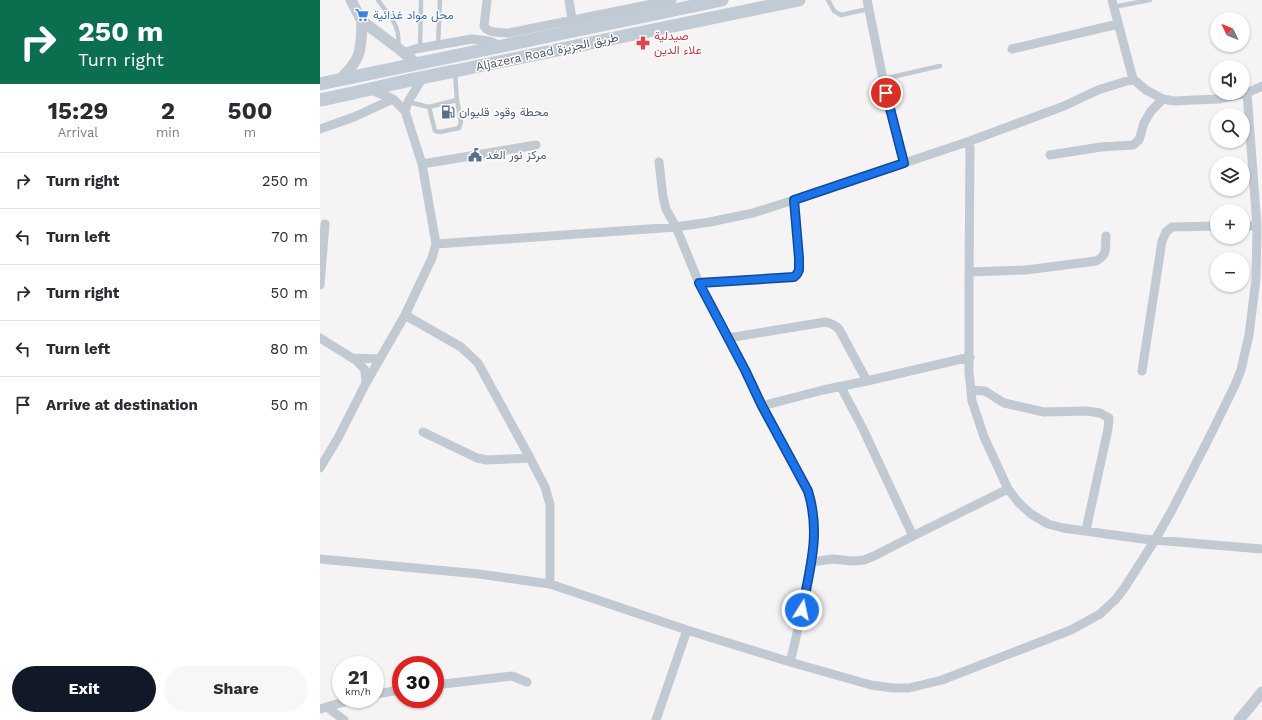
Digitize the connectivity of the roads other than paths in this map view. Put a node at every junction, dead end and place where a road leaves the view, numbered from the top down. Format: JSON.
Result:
{"nodes":[{"id":1,"x":351,"y":0,"type":"edge"},
{"id":2,"x":378,"y":0,"type":"edge"},
{"id":3,"x":421,"y":0,"type":"edge"},
{"id":4,"x":440,"y":0,"type":"edge"},
{"id":5,"x":487,"y":0,"type":"edge"},
{"id":6,"x":569,"y":0,"type":"edge"},
{"id":7,"x":722,"y":0,"type":"edge"},
{"id":8,"x":799,"y":0,"type":"edge"},
{"id":9,"x":828,"y":0,"type":"edge"},
{"id":10,"x":1150,"y":0,"type":"edge"},
{"id":11,"x":672,"y":4,"type":"edge"},
{"id":12,"x":867,"y":4,"type":"edge"},
{"id":13,"x":1113,"y":4,"type":"edge"},
{"id":14,"x":362,"y":21,"type":"junction"},
{"id":15,"x":1118,"y":24,"type":"junction"},
{"id":16,"x":573,"y":26,"type":"junction"},
{"id":17,"x":518,"y":37,"type":"junction"},
{"id":18,"x":438,"y":45,"type":"junction"},
{"id":19,"x":503,"y":46,"type":"junction"},
{"id":20,"x":420,"y":48,"type":"junction"},
{"id":21,"x":1012,"y":49,"type":"dead end"},
{"id":22,"x":401,"y":50,"type":"junction"},
{"id":23,"x":417,"y":64,"type":"junction"},
{"id":24,"x":940,"y":66,"type":"dead end"},
{"id":25,"x":455,"y":71,"type":"junction"},
{"id":26,"x":423,"y":77,"type":"junction"},
{"id":27,"x":883,"y":79,"type":"junction"},
{"id":28,"x":1133,"y":79,"type":"junction"},
{"id":29,"x":339,"y":80,"type":"junction"},
{"id":30,"x":320,"y":84,"type":"edge"},
{"id":31,"x":1262,"y":86,"type":"edge"},
{"id":32,"x":371,"y":90,"type":"junction"},
{"id":33,"x":1250,"y":92,"type":"edge"},
{"id":34,"x":393,"y":99,"type":"junction"},
{"id":35,"x":1163,"y":99,"type":"junction"},
{"id":36,"x":1210,"y":99,"type":"edge"},
{"id":37,"x":320,"y":100,"type":"edge"},
{"id":38,"x":457,"y":100,"type":"junction"},
{"id":39,"x":1248,"y":100,"type":"edge"},
{"id":40,"x":406,"y":106,"type":"junction"},
{"id":41,"x":429,"y":107,"type":"junction"},
{"id":42,"x":320,"y":129,"type":"edge"},
{"id":43,"x":970,"y":140,"type":"junction"},
{"id":44,"x":536,"y":145,"type":"dead end"},
{"id":45,"x":1050,"y":155,"type":"dead end"},
{"id":46,"x":659,"y":162,"type":"dead end"},
{"id":47,"x":904,"y":163,"type":"junction"},
{"id":48,"x":422,"y":164,"type":"junction"},
{"id":49,"x":794,"y":200,"type":"junction"},
{"id":50,"x":325,"y":224,"type":"dead end"},
{"id":51,"x":1210,"y":226,"type":"edge"},
{"id":52,"x":1250,"y":226,"type":"edge"},
{"id":53,"x":1257,"y":226,"type":"junction"},
{"id":54,"x":676,"y":227,"type":"junction"},
{"id":55,"x":1106,"y":236,"type":"dead end"},
{"id":56,"x":436,"y":244,"type":"junction"},
{"id":57,"x":969,"y":272,"type":"junction"},
{"id":58,"x":699,"y":283,"type":"junction"},
{"id":59,"x":320,"y":285,"type":"edge"},
{"id":60,"x":405,"y":315,"type":"junction"},
{"id":61,"x":320,"y":338,"type":"edge"},
{"id":62,"x":728,"y":338,"type":"junction"},
{"id":63,"x":970,"y":357,"type":"junction"},
{"id":64,"x":353,"y":358,"type":"junction"},
{"id":65,"x":380,"y":359,"type":"junction"},
{"id":66,"x":1142,"y":371,"type":"dead end"},
{"id":67,"x":867,"y":381,"type":"junction"},
{"id":68,"x":366,"y":383,"type":"junction"},
{"id":69,"x":841,"y":387,"type":"junction"},
{"id":70,"x":971,"y":390,"type":"junction"},
{"id":71,"x":762,"y":406,"type":"junction"},
{"id":72,"x":423,"y":432,"type":"dead end"},
{"id":73,"x":530,"y":458,"type":"junction"},
{"id":74,"x":320,"y":468,"type":"edge"},
{"id":75,"x":1008,"y":489,"type":"junction"},
{"id":76,"x":1086,"y":530,"type":"junction"},
{"id":77,"x":912,"y":536,"type":"junction"},
{"id":78,"x":1155,"y":540,"type":"junction"},
{"id":79,"x":1262,"y":549,"type":"edge"},
{"id":80,"x":320,"y":559,"type":"edge"},
{"id":81,"x":811,"y":562,"type":"junction"},
{"id":82,"x":550,"y":584,"type":"junction"},
{"id":83,"x":687,"y":630,"type":"junction"},
{"id":84,"x":790,"y":662,"type":"junction"},
{"id":85,"x":527,"y":682,"type":"dead end"},
{"id":86,"x":444,"y":684,"type":"edge"},
{"id":87,"x":1262,"y":692,"type":"edge"},
{"id":88,"x":324,"y":708,"type":"edge"},
{"id":89,"x":344,"y":720,"type":"edge"},
{"id":90,"x":656,"y":720,"type":"edge"},
{"id":91,"x":1239,"y":720,"type":"edge"}],
"edges":[{"from":1,"to":14,"type":"street"},
{"from":2,"to":22,"type":"lane"},
{"from":3,"to":20,"type":"lane"},
{"from":4,"to":18,"type":"lane"},
{"from":5,"to":17,"type":"street"},
{"from":6,"to":16,"type":"street"},
{"from":7,"to":11,"type":"main road","name":"Aljazera Road طريق الجزيزة"},
{"from":8,"to":25,"type":"main road","name":"Aljazera Road طريق الجزيزة"},
{"from":9,"to":12,"type":"lane"},
{"from":10,"to":13,"type":"lane"},
{"from":11,"to":16,"type":"main road","name":"Aljazera Road طريق الجزيزة"},
{"from":12,"to":27,"type":"street"},
{"from":13,"to":15,"type":"street"},
{"from":14,"to":22,"type":"street"},
{"from":14,"to":29,"type":"street"},
{"from":15,"to":21,"type":"street"},
{"from":15,"to":28,"type":"street"},
{"from":16,"to":17,"type":"main road","name":"Aljazera Road طريق الجزيزة"},
{"from":17,"to":19,"type":"main road","name":"Aljazera Road طريق الجزيزة"},
{"from":18,"to":19,"type":"street"},
{"from":18,"to":20,"type":"street"},
{"from":19,"to":23,"type":"main road","name":"Aljazera Road طريق الجزيزة"},
{"from":20,"to":22,"type":"street"},
{"from":22,"to":23,"type":"street"},
{"from":23,"to":29,"type":"main road","name":"Aljazera Road طريق الجزيزة"},
{"from":24,"to":27,"type":"lane"},
{"from":25,"to":26,"type":"main road","name":"Aljazera Road طريق الجزيزة"},
{"from":25,"to":38,"type":"lane"},
{"from":26,"to":32,"type":"main road","name":"Aljazera Road طريق الجزيزة"},
{"from":26,"to":40,"type":"street"},
{"from":27,"to":47,"type":"street"},
{"from":28,"to":35,"type":"street"},
{"from":28,"to":43,"type":"street"},
{"from":29,"to":30,"type":"main road","name":"Aljazera Road طريق الجزيزة"},
{"from":31,"to":33,"type":"street"},
{"from":32,"to":34,"type":"street"},
{"from":32,"to":37,"type":"main road","name":"Aljazera Road طريق الجزيزة"},
{"from":34,"to":40,"type":"street"},
{"from":34,"to":42,"type":"street"},
{"from":35,"to":36,"type":"street"},
{"from":35,"to":45,"type":"street"},
{"from":38,"to":41,"type":"lane"},
{"from":38,"to":41,"type":"lane"},
{"from":39,"to":53,"type":"street"},
{"from":40,"to":41,"type":"lane"},
{"from":40,"to":48,"type":"street"},
{"from":43,"to":47,"type":"street"},
{"from":43,"to":57,"type":"street"},
{"from":44,"to":48,"type":"street"},
{"from":46,"to":54,"type":"street"},
{"from":47,"to":49,"type":"street"},
{"from":48,"to":56,"type":"street"},
{"from":49,"to":54,"type":"street"},
{"from":49,"to":58,"type":"street"},
{"from":50,"to":59,"type":"street"},
{"from":51,"to":66,"type":"street"},
{"from":52,"to":53,"type":"street"},
{"from":53,"to":78,"type":"street"},
{"from":54,"to":56,"type":"street"},
{"from":54,"to":58,"type":"street"},
{"from":55,"to":57,"type":"street"},
{"from":56,"to":60,"type":"street"},
{"from":57,"to":63,"type":"street"},
{"from":58,"to":62,"type":"street"},
{"from":60,"to":65,"type":"street"},
{"from":60,"to":73,"type":"street"},
{"from":61,"to":64,"type":"street"},
{"from":62,"to":67,"type":"street"},
{"from":62,"to":71,"type":"street"},
{"from":63,"to":67,"type":"street"},
{"from":63,"to":70,"type":"street"},
{"from":64,"to":65,"type":"street"},
{"from":64,"to":68,"type":"street"},
{"from":65,"to":68,"type":"street"},
{"from":67,"to":69,"type":"street"},
{"from":68,"to":74,"type":"street"},
{"from":69,"to":71,"type":"street"},
{"from":69,"to":77,"type":"street"},
{"from":70,"to":75,"type":"street"},
{"from":70,"to":76,"type":"street"},
{"from":71,"to":81,"type":"street"},
{"from":72,"to":73,"type":"street"},
{"from":73,"to":82,"type":"street"},
{"from":75,"to":76,"type":"street"},
{"from":75,"to":77,"type":"street"},
{"from":76,"to":78,"type":"street"},
{"from":77,"to":81,"type":"street"},
{"from":78,"to":79,"type":"street"},
{"from":78,"to":84,"type":"street"},
{"from":80,"to":82,"type":"street"},
{"from":81,"to":84,"type":"street"},
{"from":82,"to":83,"type":"street"},
{"from":83,"to":84,"type":"street"},
{"from":83,"to":90,"type":"street"},
{"from":85,"to":86,"type":"street"},
{"from":87,"to":91,"type":"street"},
{"from":88,"to":89,"type":"street"}]}
